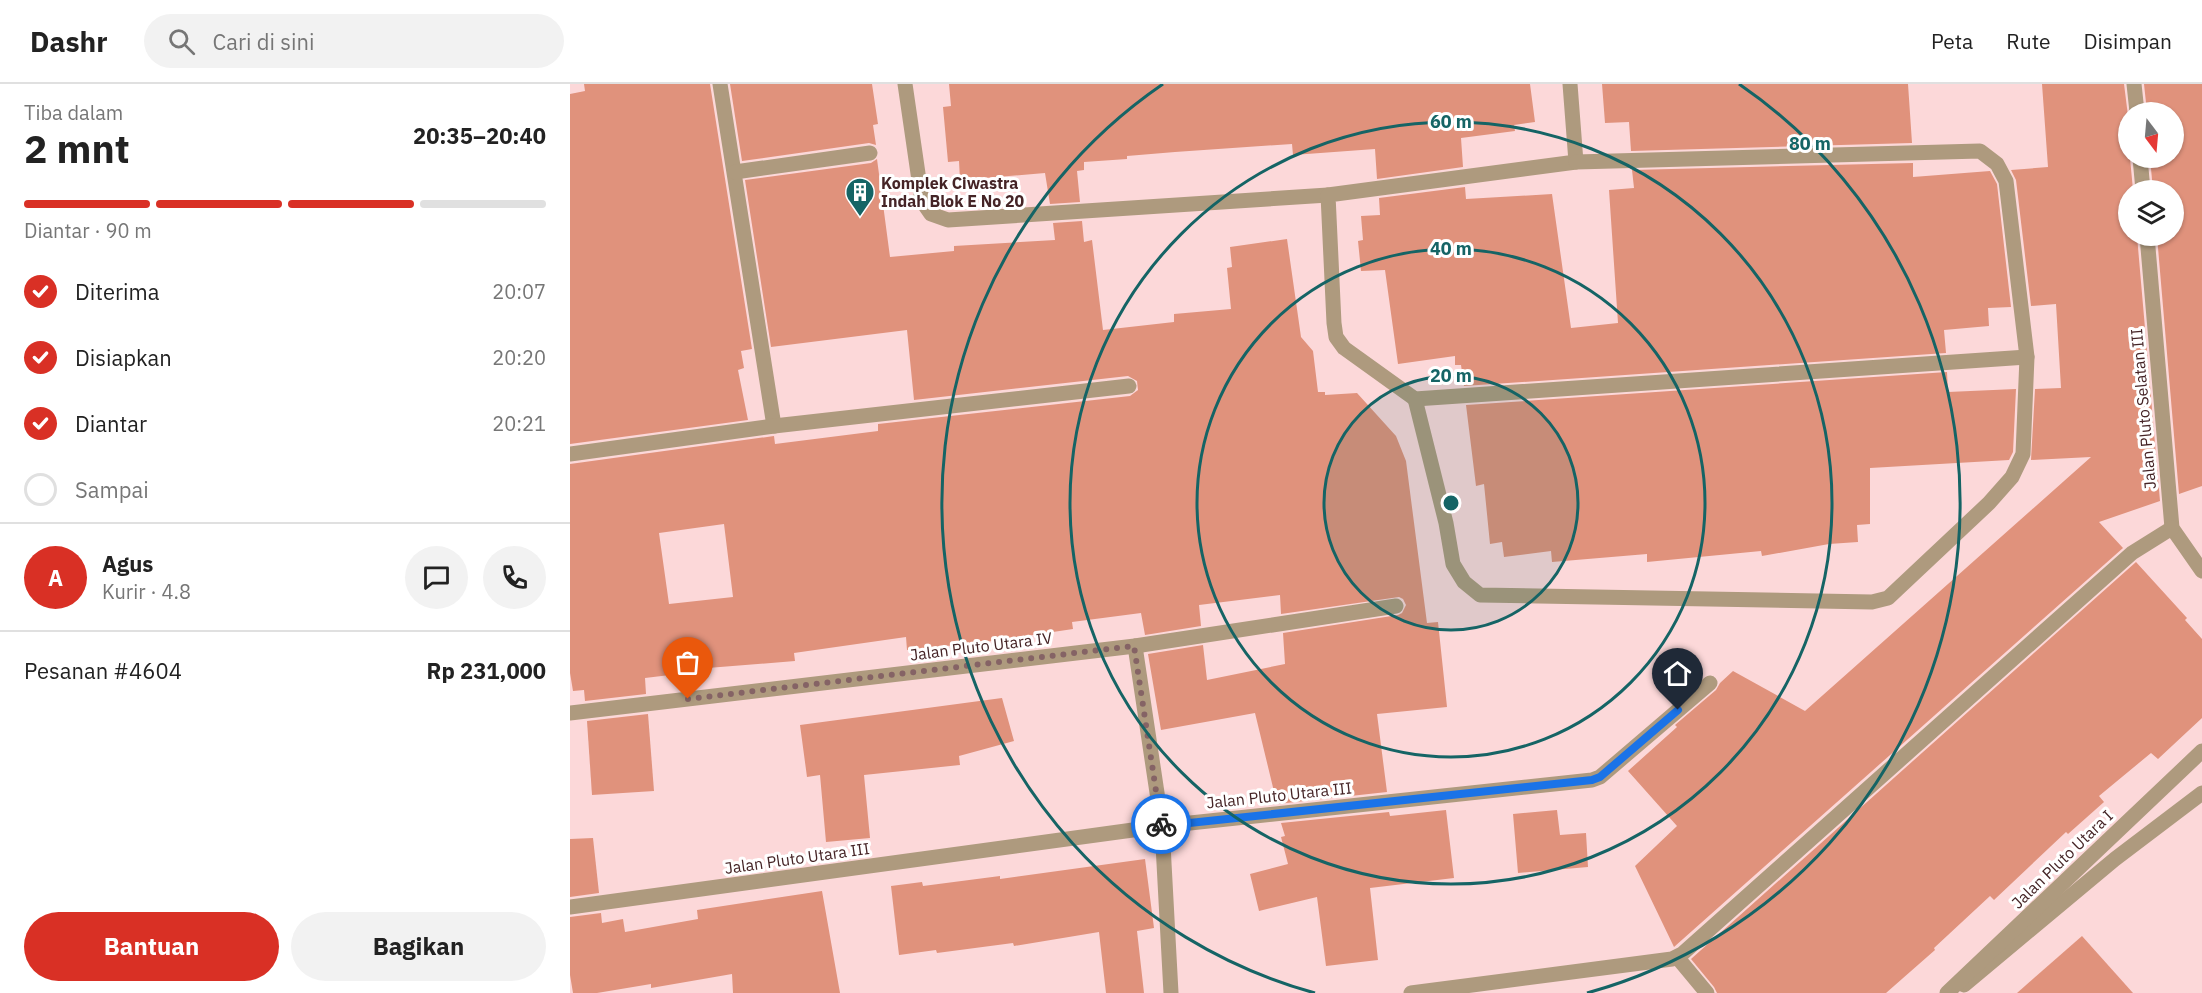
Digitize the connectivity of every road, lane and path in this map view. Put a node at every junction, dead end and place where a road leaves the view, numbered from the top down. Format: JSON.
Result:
{"nodes":[{"id":1,"x":720,"y":84,"type":"edge"},
{"id":2,"x":904,"y":84,"type":"edge"},
{"id":3,"x":1570,"y":84,"type":"edge"},
{"id":4,"x":2134,"y":84,"type":"edge"},
{"id":5,"x":2136,"y":102,"type":"edge"},
{"id":6,"x":870,"y":153,"type":"dead end"},
{"id":7,"x":1576,"y":162,"type":"junction"},
{"id":8,"x":735,"y":172,"type":"junction"},
{"id":9,"x":1328,"y":195,"type":"junction"},
{"id":10,"x":2148,"y":246,"type":"edge"},
{"id":11,"x":2027,"y":357,"type":"junction"},
{"id":12,"x":1129,"y":386,"type":"dead end"},
{"id":13,"x":1416,"y":399,"type":"junction"},
{"id":14,"x":774,"y":426,"type":"junction"},
{"id":15,"x":570,"y":454,"type":"edge"},
{"id":16,"x":2172,"y":528,"type":"junction"},
{"id":17,"x":2202,"y":571,"type":"edge"},
{"id":18,"x":1396,"y":606,"type":"dead end"},
{"id":19,"x":1134,"y":646,"type":"junction"},
{"id":20,"x":1710,"y":683,"type":"dead end"},
{"id":21,"x":570,"y":713,"type":"edge"},
{"id":22,"x":2202,"y":751,"type":"edge"},
{"id":23,"x":2202,"y":793,"type":"edge"},
{"id":24,"x":1161,"y":826,"type":"junction"},
{"id":25,"x":570,"y":907,"type":"edge"},
{"id":26,"x":1677,"y":957,"type":"junction"},
{"id":27,"x":1171,"y":993,"type":"edge"},
{"id":28,"x":1411,"y":993,"type":"edge"},
{"id":29,"x":1707,"y":993,"type":"edge"},
{"id":30,"x":1947,"y":993,"type":"edge"},
{"id":31,"x":1955,"y":993,"type":"edge"}],
"edges":[{"from":1,"to":8,"type":"street"},
{"from":2,"to":9,"type":"street"},
{"from":3,"to":7,"type":"street"},
{"from":4,"to":5,"type":"street"},
{"from":6,"to":8,"type":"street"},
{"from":7,"to":9,"type":"street"},
{"from":7,"to":11,"type":"street"},
{"from":8,"to":14,"type":"street"},
{"from":9,"to":13,"type":"street"},
{"from":10,"to":16,"type":"street","name":"Jalan Pluto Selatan III"},
{"from":11,"to":13,"type":"street"},
{"from":11,"to":13,"type":"street"},
{"from":12,"to":14,"type":"street"},
{"from":14,"to":15,"type":"street"},
{"from":16,"to":17,"type":"street"},
{"from":16,"to":26,"type":"street"},
{"from":18,"to":19,"type":"street","name":"Jalan Pluto Utara IV"},
{"from":19,"to":21,"type":"street","name":"Jalan Pluto Utara IV"},
{"from":19,"to":24,"type":"street"},
{"from":20,"to":24,"type":"street","name":"Jalan Pluto Utara III"},
{"from":22,"to":30,"type":"street","name":"Jalan Pluto Utara I"},
{"from":23,"to":31,"type":"street"},
{"from":24,"to":25,"type":"street","name":"Jalan Pluto Utara III"},
{"from":24,"to":27,"type":"street"},
{"from":26,"to":28,"type":"street"},
{"from":26,"to":29,"type":"street"}]}
